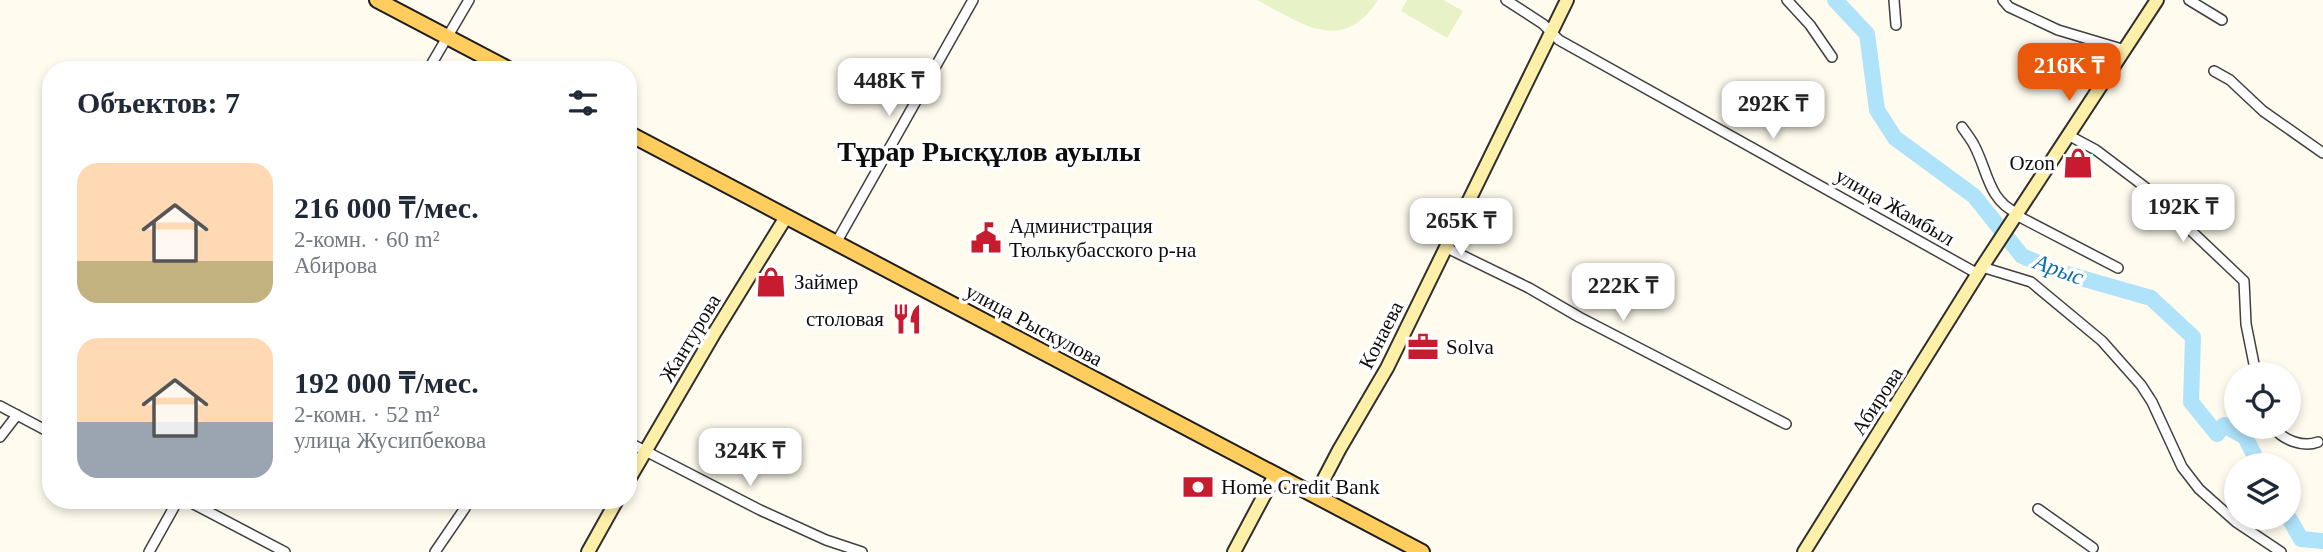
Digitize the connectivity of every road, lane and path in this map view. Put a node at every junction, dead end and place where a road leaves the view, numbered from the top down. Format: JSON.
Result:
{"nodes":[{"id":1,"x":377,"y":0,"type":"edge"},
{"id":2,"x":469,"y":0,"type":"edge"},
{"id":3,"x":1506,"y":0,"type":"edge"},
{"id":4,"x":1567,"y":0,"type":"edge"},
{"id":5,"x":1787,"y":0,"type":"edge"},
{"id":6,"x":1895,"y":0,"type":"edge"},
{"id":7,"x":2003,"y":0,"type":"edge"},
{"id":8,"x":2157,"y":0,"type":"edge"},
{"id":9,"x":2189,"y":0,"type":"edge"},
{"id":10,"x":970,"y":4,"type":"edge"},
{"id":11,"x":2222,"y":19,"type":"dead end"},
{"id":12,"x":1896,"y":24,"type":"dead end"},
{"id":13,"x":1550,"y":31,"type":"junction"},
{"id":14,"x":447,"y":38,"type":"junction"},
{"id":15,"x":2124,"y":50,"type":"junction"},
{"id":16,"x":1832,"y":57,"type":"dead end"},
{"id":17,"x":433,"y":61,"type":"edge"},
{"id":18,"x":492,"y":61,"type":"edge"},
{"id":19,"x":2214,"y":71,"type":"dead end"},
{"id":20,"x":1962,"y":127,"type":"dead end"},
{"id":21,"x":2068,"y":135,"type":"junction"},
{"id":22,"x":637,"y":138,"type":"edge"},
{"id":23,"x":2323,"y":153,"type":"edge"},
{"id":24,"x":786,"y":217,"type":"junction"},
{"id":25,"x":2014,"y":217,"type":"junction"},
{"id":26,"x":836,"y":243,"type":"junction"},
{"id":27,"x":1447,"y":248,"type":"junction"},
{"id":28,"x":2118,"y":268,"type":"dead end"},
{"id":29,"x":1981,"y":269,"type":"junction"},
{"id":30,"x":2254,"y":362,"type":"edge"},
{"id":31,"x":0,"y":406,"type":"edge"},
{"id":32,"x":17,"y":415,"type":"junction"},
{"id":33,"x":1786,"y":424,"type":"dead end"},
{"id":34,"x":42,"y":428,"type":"edge"},
{"id":35,"x":2323,"y":430,"type":"edge"},
{"id":36,"x":0,"y":437,"type":"edge"},
{"id":37,"x":2288,"y":439,"type":"edge"},
{"id":38,"x":2321,"y":444,"type":"edge"},
{"id":39,"x":637,"y":447,"type":"edge"},
{"id":40,"x":645,"y":451,"type":"junction"},
{"id":41,"x":637,"y":465,"type":"edge"},
{"id":42,"x":1275,"y":475,"type":"junction"},
{"id":43,"x":1315,"y":496,"type":"junction"},
{"id":44,"x":173,"y":509,"type":"edge"},
{"id":45,"x":203,"y":509,"type":"edge"},
{"id":46,"x":464,"y":509,"type":"edge"},
{"id":47,"x":612,"y":509,"type":"edge"},
{"id":48,"x":2038,"y":509,"type":"dead end"},
{"id":49,"x":2093,"y":551,"type":"edge"},
{"id":50,"x":149,"y":552,"type":"edge"},
{"id":51,"x":285,"y":552,"type":"edge"},
{"id":52,"x":435,"y":552,"type":"edge"},
{"id":53,"x":588,"y":552,"type":"edge"},
{"id":54,"x":862,"y":552,"type":"edge"},
{"id":55,"x":1234,"y":552,"type":"edge"},
{"id":56,"x":1422,"y":552,"type":"edge"},
{"id":57,"x":1804,"y":552,"type":"edge"},
{"id":58,"x":2281,"y":552,"type":"edge"}],
"edges":[{"from":1,"to":14,"type":"main road"},
{"from":2,"to":14,"type":"street"},
{"from":3,"to":13,"type":"street","name":"улица Жамбыл"},
{"from":4,"to":13,"type":"street","name":"Конаева"},
{"from":5,"to":16,"type":"street"},
{"from":6,"to":12,"type":"street"},
{"from":7,"to":15,"type":"street"},
{"from":8,"to":15,"type":"street"},
{"from":9,"to":11,"type":"street"},
{"from":10,"to":26,"type":"street"},
{"from":13,"to":27,"type":"street","name":"Конаева"},
{"from":13,"to":29,"type":"street","name":"улица Жамбыл"},
{"from":14,"to":17,"type":"street"},
{"from":14,"to":18,"type":"main road"},
{"from":15,"to":21,"type":"street"},
{"from":19,"to":23,"type":"street"},
{"from":20,"to":25,"type":"street"},
{"from":21,"to":25,"type":"street"},
{"from":21,"to":30,"type":"street"},
{"from":22,"to":24,"type":"main road","name":"улица Рыскулова"},
{"from":24,"to":26,"type":"main road","name":"улица Рыскулова"},
{"from":24,"to":40,"type":"street","name":"Жантурова"},
{"from":25,"to":28,"type":"street"},
{"from":25,"to":29,"type":"street","name":"Абирова"},
{"from":26,"to":42,"type":"main road","name":"улица Рыскулова"},
{"from":27,"to":33,"type":"street"},
{"from":27,"to":43,"type":"street","name":"Конаева"},
{"from":29,"to":57,"type":"street","name":"Абирова"},
{"from":29,"to":58,"type":"street","name":"улица Жамбыл"},
{"from":31,"to":32,"type":"street"},
{"from":32,"to":34,"type":"street"},
{"from":32,"to":36,"type":"street"},
{"from":35,"to":38,"type":"street"},
{"from":37,"to":38,"type":"street"},
{"from":39,"to":40,"type":"street"},
{"from":40,"to":41,"type":"street","name":"Жантурова"},
{"from":40,"to":54,"type":"street"},
{"from":42,"to":43,"type":"main road","name":"улица Рыскулова"},
{"from":42,"to":55,"type":"street"},
{"from":43,"to":56,"type":"main road","name":"улица Рыскулова"},
{"from":44,"to":50,"type":"street"},
{"from":45,"to":51,"type":"street"},
{"from":46,"to":52,"type":"street"},
{"from":47,"to":53,"type":"street"},
{"from":48,"to":49,"type":"street"}]}
